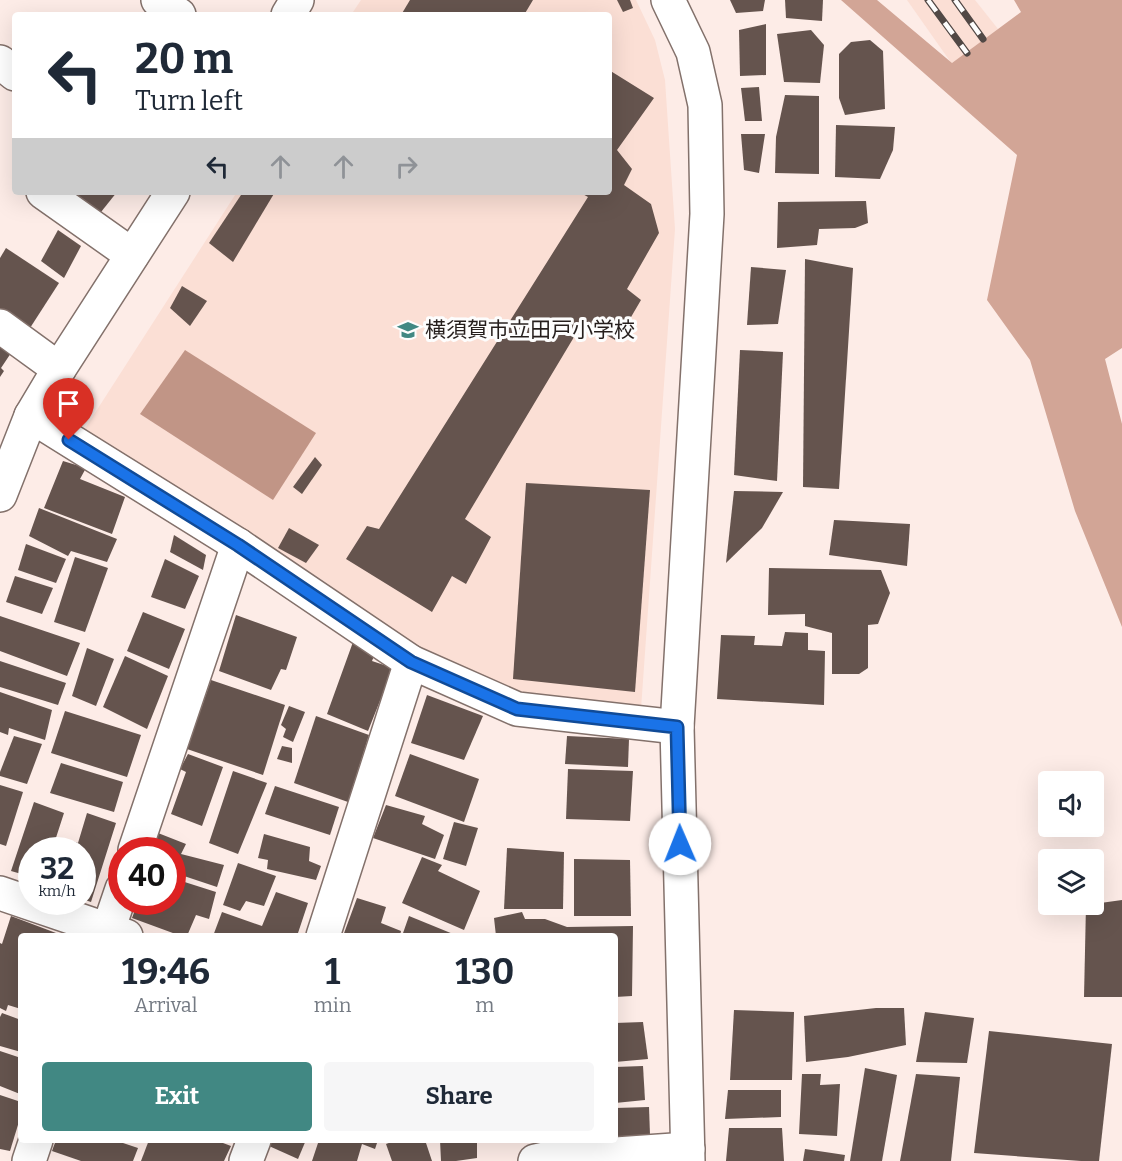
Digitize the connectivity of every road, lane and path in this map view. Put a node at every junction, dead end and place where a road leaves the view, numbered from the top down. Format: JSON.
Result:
{"nodes":[{"id":1,"x":158,"y":0,"type":"edge"},
{"id":2,"x":668,"y":0,"type":"edge"},
{"id":3,"x":175,"y":12,"type":"edge"},
{"id":4,"x":0,"y":62,"type":"edge"},
{"id":5,"x":12,"y":72,"type":"edge"},
{"id":6,"x":47,"y":195,"type":"edge"},
{"id":7,"x":170,"y":195,"type":"edge"},
{"id":8,"x":132,"y":255,"type":"junction"},
{"id":9,"x":0,"y":326,"type":"edge"},
{"id":10,"x":59,"y":369,"type":"junction"},
{"id":11,"x":31,"y":416,"type":"junction"},
{"id":12,"x":0,"y":495,"type":"edge"},
{"id":13,"x":238,"y":545,"type":"junction"},
{"id":14,"x":411,"y":662,"type":"junction"},
{"id":15,"x":677,"y":727,"type":"junction"},
{"id":16,"x":139,"y":837,"type":"edge"},
{"id":17,"x":0,"y":893,"type":"edge"},
{"id":18,"x":117,"y":915,"type":"edge"},
{"id":19,"x":110,"y":933,"type":"edge"},
{"id":20,"x":113,"y":933,"type":"edge"},
{"id":21,"x":324,"y":933,"type":"edge"},
{"id":22,"x":35,"y":1143,"type":"edge"},
{"id":23,"x":253,"y":1143,"type":"edge"},
{"id":24,"x":688,"y":1155,"type":"edge"},
{"id":25,"x":29,"y":1161,"type":"edge"},
{"id":26,"x":246,"y":1161,"type":"edge"},
{"id":27,"x":535,"y":1161,"type":"edge"}],
"edges":[{"from":1,"to":3,"type":"street"},
{"from":2,"to":15,"type":"street"},
{"from":4,"to":5,"type":"street"},
{"from":6,"to":8,"type":"street"},
{"from":7,"to":8,"type":"street"},
{"from":8,"to":10,"type":"street"},
{"from":9,"to":10,"type":"street"},
{"from":10,"to":11,"type":"street"},
{"from":11,"to":12,"type":"street"},
{"from":11,"to":13,"type":"street"},
{"from":13,"to":14,"type":"street"},
{"from":13,"to":16,"type":"street"},
{"from":14,"to":15,"type":"street"},
{"from":14,"to":21,"type":"street"},
{"from":15,"to":24,"type":"street"},
{"from":17,"to":19,"type":"street"},
{"from":18,"to":20,"type":"street"},
{"from":22,"to":25,"type":"street"},
{"from":23,"to":26,"type":"street"},
{"from":24,"to":27,"type":"street"}]}
